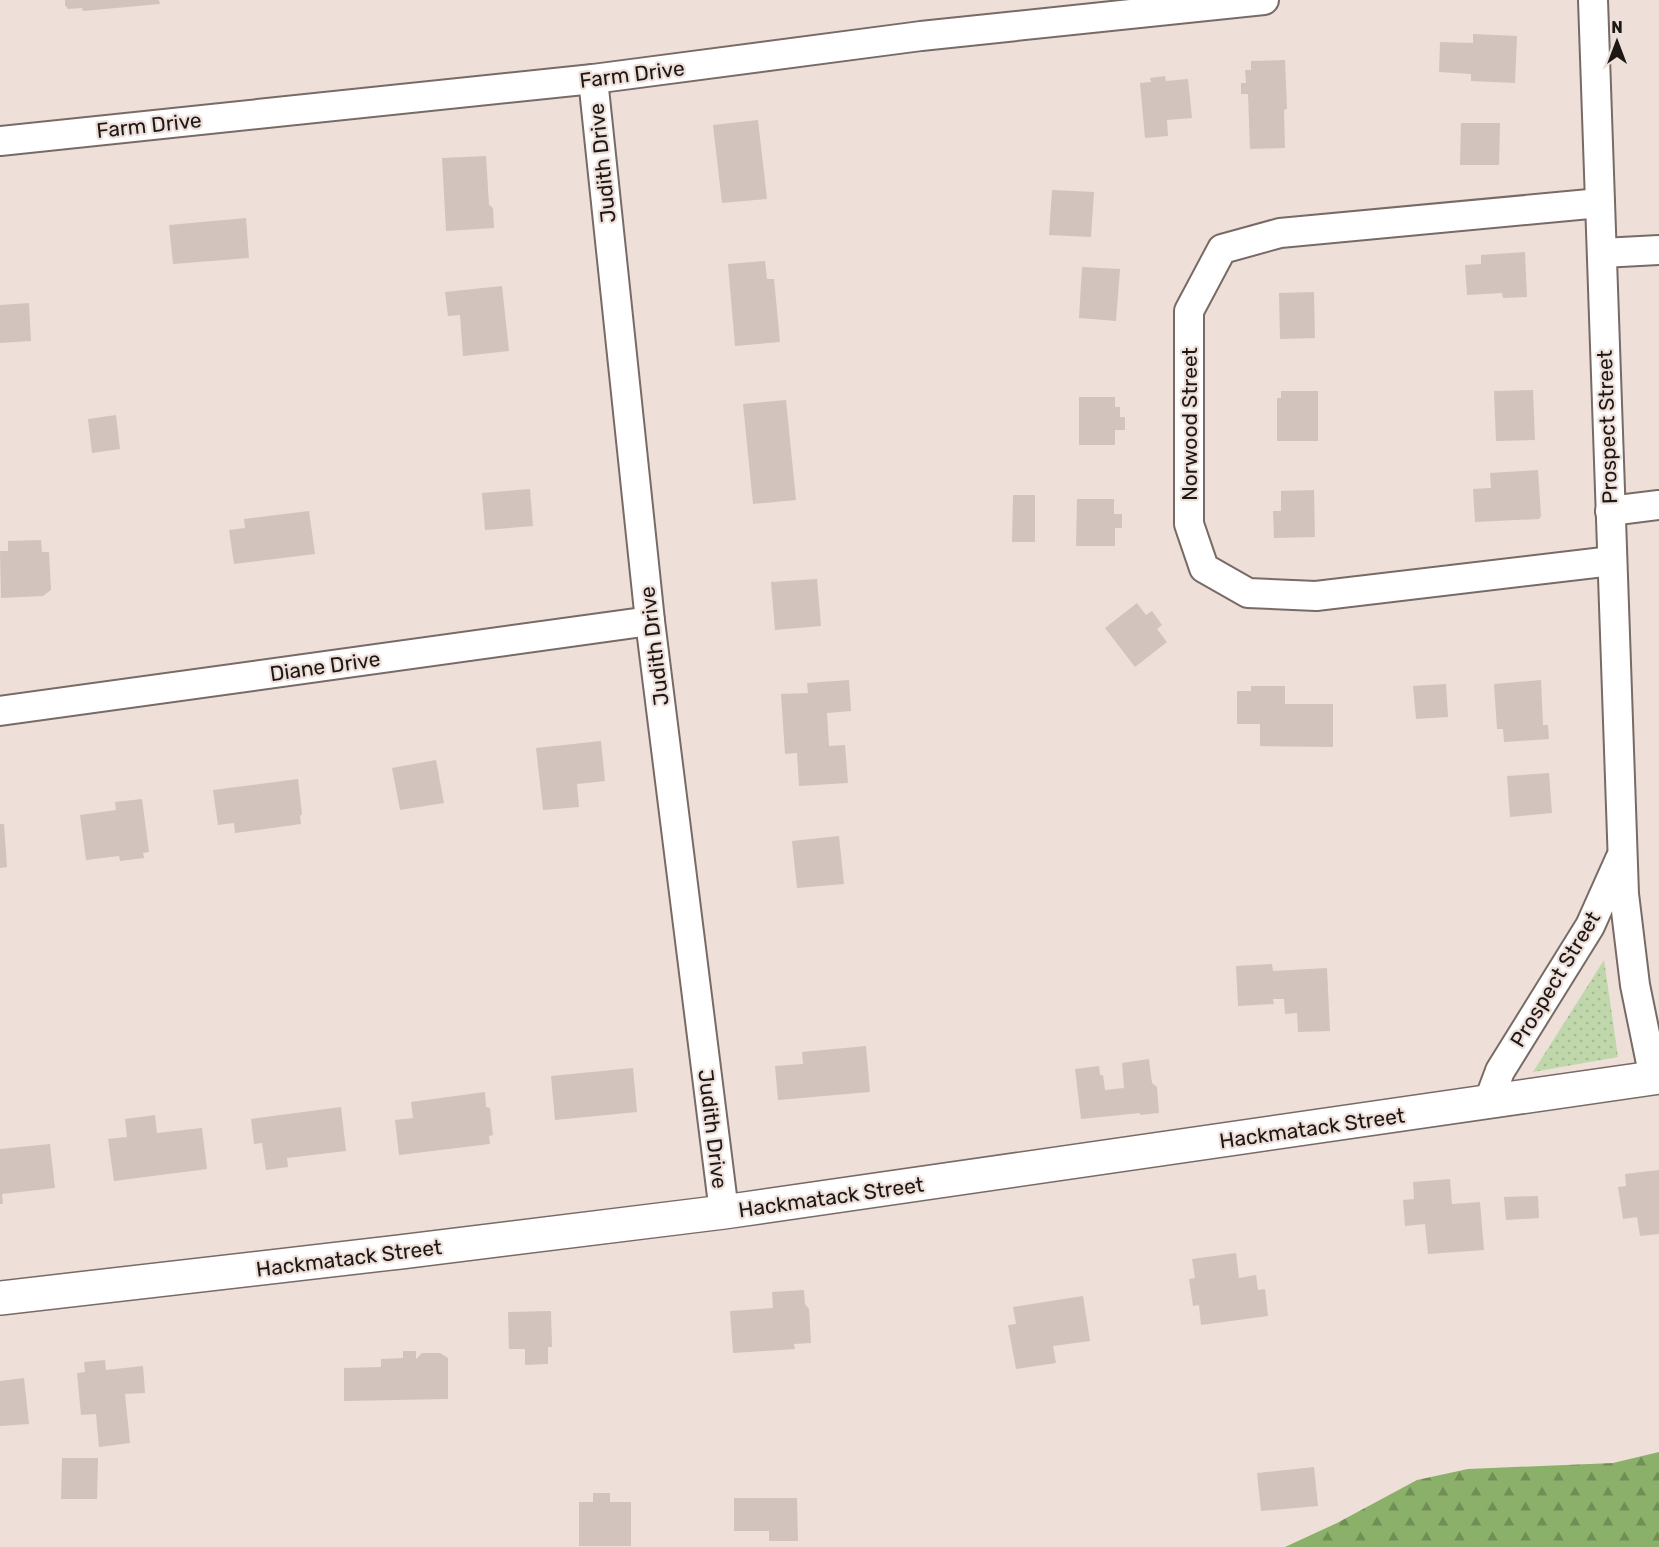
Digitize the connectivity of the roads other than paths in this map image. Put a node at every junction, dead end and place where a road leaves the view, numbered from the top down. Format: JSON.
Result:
{"nodes":[{"id":1,"x":1264,"y":0,"type":"edge"},
{"id":2,"x":1593,"y":0,"type":"edge"},
{"id":3,"x":593,"y":79,"type":"junction"},
{"id":4,"x":0,"y":141,"type":"edge"},
{"id":5,"x":1599,"y":203,"type":"junction"},
{"id":6,"x":1659,"y":250,"type":"edge"},
{"id":7,"x":1602,"y":254,"type":"junction"},
{"id":8,"x":1659,"y":505,"type":"edge"},
{"id":9,"x":1610,"y":511,"type":"junction"},
{"id":10,"x":1612,"y":561,"type":"junction"},
{"id":11,"x":650,"y":621,"type":"junction"},
{"id":12,"x":0,"y":711,"type":"edge"},
{"id":13,"x":1622,"y":854,"type":"junction"},
{"id":14,"x":1656,"y":1078,"type":"edge"},
{"id":15,"x":1488,"y":1103,"type":"junction"},
{"id":16,"x":724,"y":1212,"type":"junction"},
{"id":17,"x":0,"y":1298,"type":"edge"}],
"edges":[{"from":1,"to":3,"type":"street","name":"Farm Drive"},
{"from":2,"to":5,"type":"street","name":"Prospect Street"},
{"from":3,"to":4,"type":"street","name":"Farm Drive"},
{"from":3,"to":11,"type":"street","name":"Judith Drive"},
{"from":5,"to":7,"type":"street","name":"Prospect Street"},
{"from":5,"to":10,"type":"street","name":"Norwood Street"},
{"from":6,"to":7,"type":"street"},
{"from":7,"to":9,"type":"street","name":"Prospect Street"},
{"from":8,"to":9,"type":"street"},
{"from":9,"to":10,"type":"street","name":"Prospect Street"},
{"from":10,"to":13,"type":"street","name":"Prospect Street"},
{"from":11,"to":12,"type":"street","name":"Diane Drive"},
{"from":11,"to":16,"type":"street","name":"Judith Drive"},
{"from":13,"to":14,"type":"street","name":"Prospect Street"},
{"from":13,"to":15,"type":"street","name":"Prospect Street"},
{"from":14,"to":15,"type":"street","name":"Hackmatack Street"},
{"from":15,"to":16,"type":"street","name":"Hackmatack Street"},
{"from":16,"to":17,"type":"street","name":"Hackmatack Street"}]}
